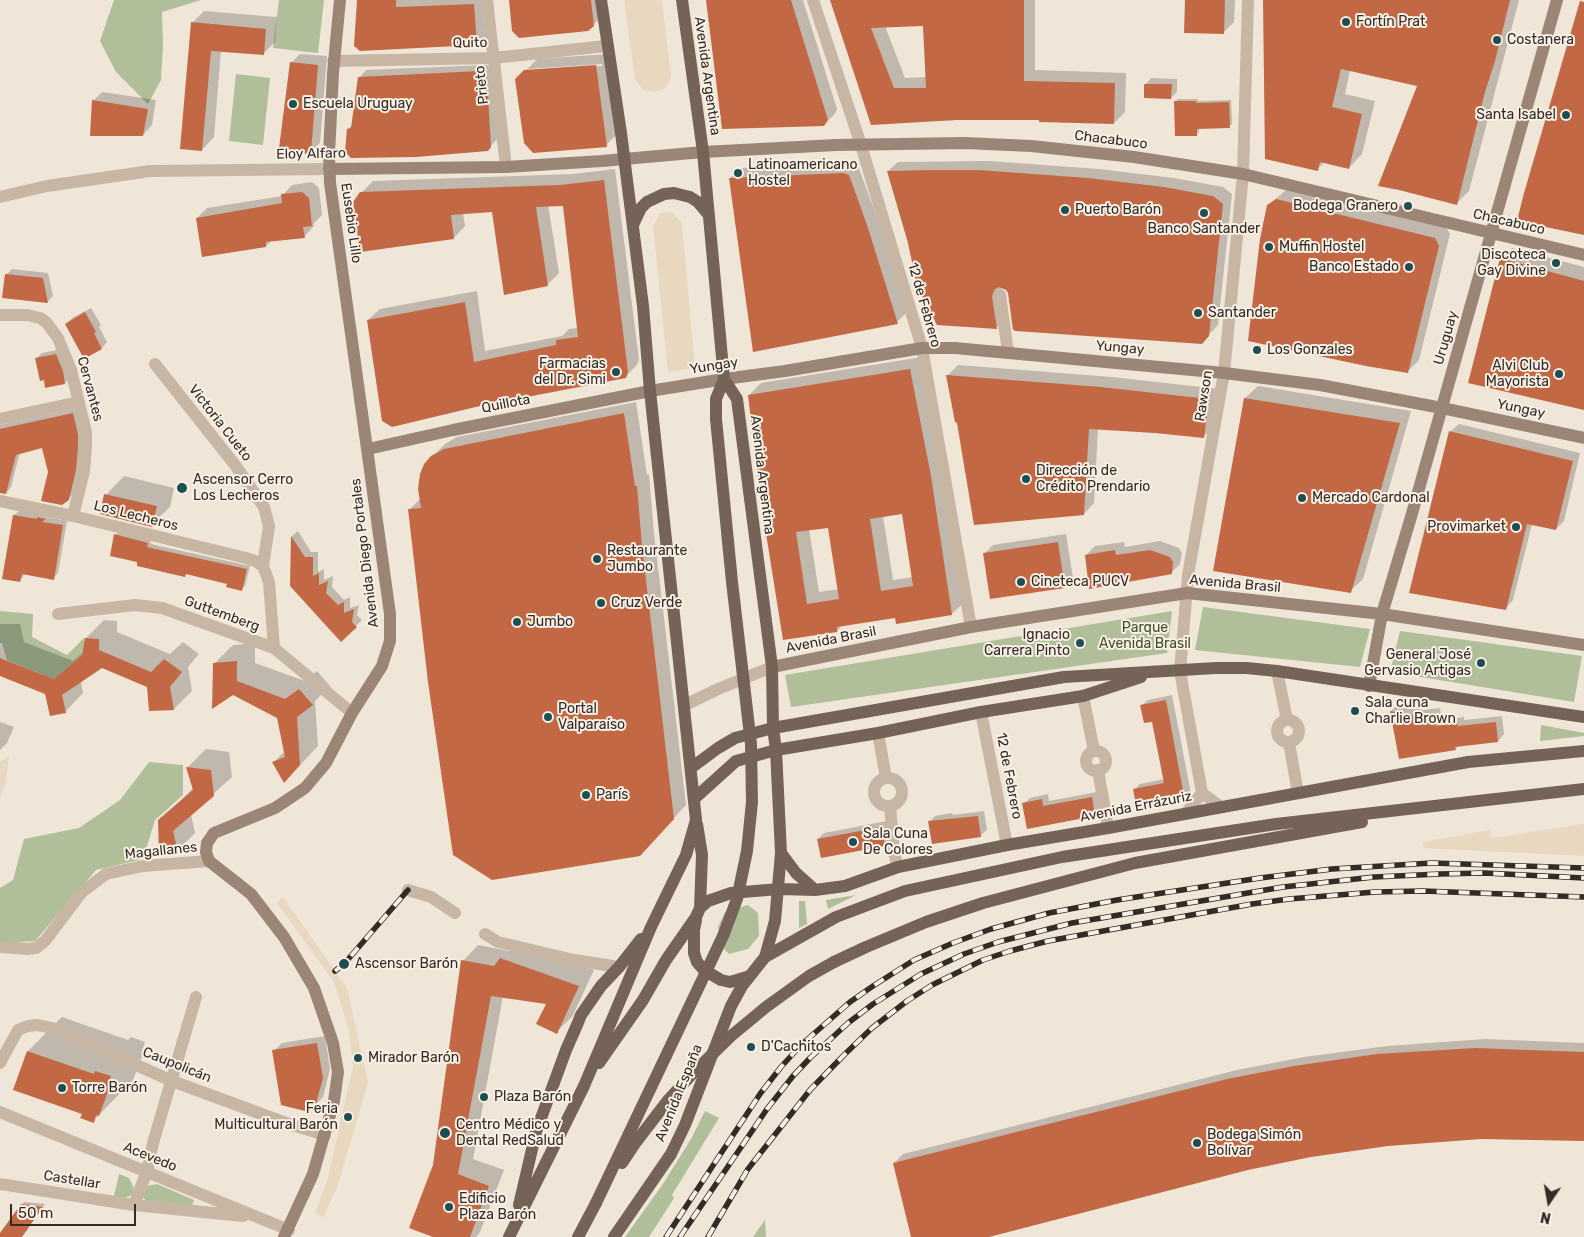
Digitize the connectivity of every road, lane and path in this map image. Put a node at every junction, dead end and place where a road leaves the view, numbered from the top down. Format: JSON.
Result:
{"nodes":[{"id":1,"x":340,"y":0,"type":"edge"},
{"id":2,"x":487,"y":0,"type":"edge"},
{"id":3,"x":601,"y":0,"type":"edge"},
{"id":4,"x":682,"y":0,"type":"edge"},
{"id":5,"x":813,"y":0,"type":"edge"},
{"id":6,"x":1248,"y":0,"type":"edge"},
{"id":7,"x":1557,"y":0,"type":"edge"},
{"id":8,"x":606,"y":46,"type":"junction"},
{"id":9,"x":494,"y":58,"type":"junction"},
{"id":10,"x":333,"y":61,"type":"junction"},
{"id":11,"x":862,"y":145,"type":"junction"},
{"id":12,"x":703,"y":152,"type":"junction"},
{"id":13,"x":624,"y":158,"type":"junction"},
{"id":14,"x":506,"y":167,"type":"junction"},
{"id":15,"x":329,"y":169,"type":"junction"},
{"id":16,"x":1243,"y":174,"type":"junction"},
{"id":17,"x":0,"y":197,"type":"edge"},
{"id":18,"x":709,"y":215,"type":"junction"},
{"id":19,"x":633,"y":225,"type":"junction"},
{"id":20,"x":1491,"y":232,"type":"junction"},
{"id":21,"x":1584,"y":255,"type":"edge"},
{"id":22,"x":1000,"y":295,"type":"dead end"},
{"id":23,"x":0,"y":315,"type":"edge"},
{"id":24,"x":922,"y":348,"type":"junction"},
{"id":25,"x":1008,"y":352,"type":"junction"},
{"id":26,"x":155,"y":364,"type":"dead end"},
{"id":27,"x":1224,"y":373,"type":"junction"},
{"id":28,"x":724,"y":379,"type":"junction"},
{"id":29,"x":650,"y":391,"type":"junction"},
{"id":30,"x":79,"y":402,"type":"junction"},
{"id":31,"x":1442,"y":408,"type":"junction"},
{"id":32,"x":0,"y":419,"type":"edge"},
{"id":33,"x":1584,"y":438,"type":"edge"},
{"id":34,"x":368,"y":449,"type":"junction"},
{"id":35,"x":0,"y":501,"type":"edge"},
{"id":36,"x":73,"y":516,"type":"junction"},
{"id":37,"x":263,"y":566,"type":"junction"},
{"id":38,"x":1187,"y":593,"type":"junction"},
{"id":39,"x":58,"y":614,"type":"dead end"},
{"id":40,"x":1382,"y":614,"type":"junction"},
{"id":41,"x":971,"y":627,"type":"junction"},
{"id":42,"x":1584,"y":645,"type":"edge"},
{"id":43,"x":274,"y":648,"type":"junction"},
{"id":44,"x":772,"y":667,"type":"junction"},
{"id":45,"x":1160,"y":671,"type":"junction"},
{"id":46,"x":1180,"y":671,"type":"junction"},
{"id":47,"x":1277,"y":671,"type":"junction"},
{"id":48,"x":1369,"y":686,"type":"junction"},
{"id":49,"x":1083,"y":696,"type":"junction"},
{"id":50,"x":684,"y":705,"type":"junction"},
{"id":51,"x":982,"y":712,"type":"junction"},
{"id":52,"x":352,"y":713,"type":"junction"},
{"id":53,"x":1583,"y":713,"type":"edge"},
{"id":54,"x":773,"y":728,"type":"junction"},
{"id":55,"x":878,"y":733,"type":"junction"},
{"id":56,"x":776,"y":750,"type":"junction"},
{"id":57,"x":1584,"y":751,"type":"edge"},
{"id":58,"x":691,"y":768,"type":"junction"},
{"id":59,"x":886,"y":778,"type":"junction"},
{"id":60,"x":1584,"y":788,"type":"edge"},
{"id":61,"x":1202,"y":793,"type":"junction"},
{"id":62,"x":1298,"y":793,"type":"junction"},
{"id":63,"x":695,"y":798,"type":"junction"},
{"id":64,"x":1477,"y":801,"type":"junction"},
{"id":65,"x":890,"y":806,"type":"junction"},
{"id":66,"x":1221,"y":807,"type":"junction"},
{"id":67,"x":1186,"y":813,"type":"junction"},
{"id":68,"x":696,"y":820,"type":"junction"},
{"id":69,"x":1108,"y":828,"type":"junction"},
{"id":70,"x":1007,"y":845,"type":"junction"},
{"id":71,"x":781,"y":853,"type":"junction"},
{"id":72,"x":209,"y":862,"type":"junction"},
{"id":73,"x":898,"y":866,"type":"junction"},
{"id":74,"x":779,"y":889,"type":"junction"},
{"id":75,"x":408,"y":890,"type":"dead end"},
{"id":76,"x":815,"y":890,"type":"junction"},
{"id":77,"x":455,"y":913,"type":"dead end"},
{"id":78,"x":698,"y":913,"type":"junction"},
{"id":79,"x":651,"y":927,"type":"junction"},
{"id":80,"x":485,"y":934,"type":"dead end"},
{"id":81,"x":0,"y":947,"type":"edge"},
{"id":82,"x":766,"y":957,"type":"junction"},
{"id":83,"x":619,"y":967,"type":"junction"},
{"id":84,"x":750,"y":976,"type":"junction"},
{"id":85,"x":196,"y":997,"type":"dead end"},
{"id":86,"x":0,"y":1063,"type":"edge"},
{"id":87,"x":172,"y":1081,"type":"junction"},
{"id":88,"x":584,"y":1086,"type":"junction"},
{"id":89,"x":0,"y":1112,"type":"edge"},
{"id":90,"x":325,"y":1135,"type":"junction"},
{"id":91,"x":147,"y":1171,"type":"junction"},
{"id":92,"x":0,"y":1184,"type":"edge"},
{"id":93,"x":596,"y":1203,"type":"junction"},
{"id":94,"x":134,"y":1205,"type":"junction"},
{"id":95,"x":258,"y":1218,"type":"junction"},
{"id":96,"x":286,"y":1233,"type":"edge"},
{"id":97,"x":511,"y":1233,"type":"edge"},
{"id":98,"x":578,"y":1237,"type":"edge"},
{"id":99,"x":614,"y":1237,"type":"edge"}],
"edges":[{"from":1,"to":10,"type":"street","name":"Eusebio Lillo"},
{"from":2,"to":9,"type":"street","name":"Prieto"},
{"from":3,"to":8,"type":"main road"},
{"from":4,"to":12,"type":"main road","name":"Avenida Argentina"},
{"from":5,"to":11,"type":"street","name":"12 de Febrero"},
{"from":6,"to":16,"type":"street","name":"Rawson"},
{"from":7,"to":20,"type":"street","name":"Uruguay"},
{"from":8,"to":9,"type":"street","name":"Quito"},
{"from":8,"to":13,"type":"main road"},
{"from":9,"to":10,"type":"street","name":"Quito"},
{"from":9,"to":14,"type":"street","name":"Prieto"},
{"from":10,"to":15,"type":"street","name":"Eusebio Lillo"},
{"from":11,"to":12,"type":"street","name":"Chacabuco"},
{"from":11,"to":16,"type":"street","name":"Chacabuco"},
{"from":11,"to":24,"type":"street","name":"12 de Febrero"},
{"from":12,"to":13,"type":"street","name":"Chacabuco"},
{"from":12,"to":18,"type":"main road","name":"Avenida Argentina"},
{"from":13,"to":14,"type":"street","name":"Eloy Alfaro"},
{"from":13,"to":19,"type":"main road"},
{"from":14,"to":15,"type":"street","name":"Eloy Alfaro"},
{"from":15,"to":17,"type":"street","name":"Eloy Alfaro"},
{"from":15,"to":34,"type":"street","name":"Eusebio Lillo"},
{"from":16,"to":20,"type":"street","name":"Chacabuco"},
{"from":16,"to":27,"type":"street","name":"Rawson"},
{"from":18,"to":19,"type":"main road"},
{"from":18,"to":28,"type":"main road","name":"Avenida Argentina"},
{"from":19,"to":29,"type":"main road"},
{"from":20,"to":21,"type":"street","name":"Chacabuco"},
{"from":20,"to":31,"type":"street","name":"Uruguay"},
{"from":22,"to":25,"type":"street"},
{"from":23,"to":30,"type":"street","name":"Cervantes"},
{"from":24,"to":25,"type":"street","name":"Yungay"},
{"from":24,"to":28,"type":"street","name":"Yungay"},
{"from":24,"to":41,"type":"street","name":"12 de Febrero"},
{"from":25,"to":27,"type":"street","name":"Yungay"},
{"from":26,"to":37,"type":"street","name":"Victoria Cueto"},
{"from":27,"to":31,"type":"street","name":"Yungay"},
{"from":27,"to":38,"type":"street","name":"Rawson"},
{"from":28,"to":29,"type":"street","name":"Yungay"},
{"from":28,"to":44,"type":"main road","name":"Avenida Argentina"},
{"from":28,"to":93,"type":"main road","bridge":true},
{"from":29,"to":34,"type":"street","name":"Quillota"},
{"from":29,"to":50,"type":"main road"},
{"from":30,"to":32,"type":"street"},
{"from":30,"to":36,"type":"street","name":"Cervantes"},
{"from":31,"to":33,"type":"street","name":"Yungay"},
{"from":31,"to":40,"type":"street","name":"Uruguay"},
{"from":34,"to":52,"type":"street","name":"Avenida Diego Portales"},
{"from":35,"to":36,"type":"street","name":"Los Lecheros"},
{"from":36,"to":37,"type":"street","name":"Los Lecheros"},
{"from":37,"to":43,"type":"street","name":"Victoria Cueto"},
{"from":38,"to":40,"type":"street","name":"Avenida Brasil"},
{"from":38,"to":41,"type":"street","name":"Avenida Brasil"},
{"from":38,"to":46,"type":"street","name":"Rawson"},
{"from":39,"to":43,"type":"street","name":"Guttemberg"},
{"from":40,"to":42,"type":"street","name":"Avenida Brasil"},
{"from":40,"to":48,"type":"street","name":"Uruguay"},
{"from":41,"to":44,"type":"street","name":"Avenida Brasil"},
{"from":43,"to":52,"type":"street","name":"Guttemberg"},
{"from":44,"to":50,"type":"street","name":"Avenida Brasil"},
{"from":44,"to":54,"type":"main road","name":"Avenida Argentina"},
{"from":45,"to":46,"type":"main road"},
{"from":45,"to":49,"type":"main road"},
{"from":45,"to":54,"type":"main road"},
{"from":46,"to":47,"type":"main road"},
{"from":46,"to":61,"type":"street","name":"Rawson"},
{"from":47,"to":48,"type":"main road"},
{"from":47,"to":62,"type":"street"},
{"from":48,"to":53,"type":"main road"},
{"from":49,"to":51,"type":"main road"},
{"from":49,"to":69,"type":"street"},
{"from":50,"to":58,"type":"main road"},
{"from":51,"to":55,"type":"main road"},
{"from":51,"to":70,"type":"street","name":"12 de Febrero"},
{"from":52,"to":72,"type":"street","name":"Avenida Diego Portales"},
{"from":54,"to":56,"type":"main road","name":"Avenida Argentina"},
{"from":54,"to":58,"type":"main road"},
{"from":55,"to":56,"type":"main road"},
{"from":55,"to":59,"type":"street"},
{"from":56,"to":63,"type":"main road"},
{"from":56,"to":71,"type":"main road","name":"Avenida Argentina"},
{"from":57,"to":62,"type":"main road","name":"Avenida Errázuriz"},
{"from":58,"to":63,"type":"main road"},
{"from":59,"to":65,"type":"street"},
{"from":59,"to":65,"type":"street"},
{"from":60,"to":64,"type":"main road"},
{"from":61,"to":66,"type":"street"},
{"from":61,"to":67,"type":"street"},
{"from":62,"to":66,"type":"main road","name":"Avenida Errázuriz"},
{"from":63,"to":68,"type":"main road"},
{"from":64,"to":82,"type":"main road"},
{"from":64,"to":93,"type":"main road","bridge":true},
{"from":65,"to":73,"type":"street"},
{"from":66,"to":67,"type":"main road","name":"Avenida Errázuriz"},
{"from":67,"to":69,"type":"main road","name":"Avenida Errázuriz"},
{"from":68,"to":78,"type":"main road"},
{"from":68,"to":79,"type":"main road"},
{"from":69,"to":70,"type":"main road","name":"Avenida Errázuriz"},
{"from":70,"to":73,"type":"main road","name":"Avenida Errázuriz"},
{"from":71,"to":74,"type":"main road","name":"Avenida Argentina"},
{"from":71,"to":76,"type":"main road"},
{"from":72,"to":81,"type":"street","name":"Magallanes"},
{"from":72,"to":90,"type":"street"},
{"from":73,"to":76,"type":"main road","name":"Avenida Errázuriz"},
{"from":74,"to":76,"type":"main road","name":"Avenida Errázuriz"},
{"from":74,"to":78,"type":"main road","name":"Avenida Errázuriz"},
{"from":74,"to":82,"type":"main road","name":"Avenida Argentina"},
{"from":75,"to":77,"type":"street"},
{"from":78,"to":84,"type":"main road"},
{"from":78,"to":88,"type":"main road"},
{"from":79,"to":83,"type":"main road"},
{"from":79,"to":88,"type":"main road"},
{"from":80,"to":83,"type":"street"},
{"from":82,"to":84,"type":"main road","name":"Avenida España"},
{"from":83,"to":97,"type":"main road"},
{"from":84,"to":99,"type":"main road","name":"Avenida España"},
{"from":85,"to":87,"type":"street"},
{"from":86,"to":87,"type":"street","name":"Caupolicán"},
{"from":87,"to":90,"type":"street","name":"Caupolicán"},
{"from":87,"to":91,"type":"street"},
{"from":88,"to":97,"type":"main road"},
{"from":89,"to":91,"type":"street","name":"Acevedo"},
{"from":90,"to":96,"type":"street"},
{"from":91,"to":94,"type":"street"},
{"from":91,"to":95,"type":"street","name":"Acevedo"},
{"from":92,"to":94,"type":"street","name":"Castellar"},
{"from":93,"to":98,"type":"main road"},
{"from":94,"to":95,"type":"street","name":"Castellar"},
{"from":95,"to":96,"type":"street","name":"Acevedo"}]}
